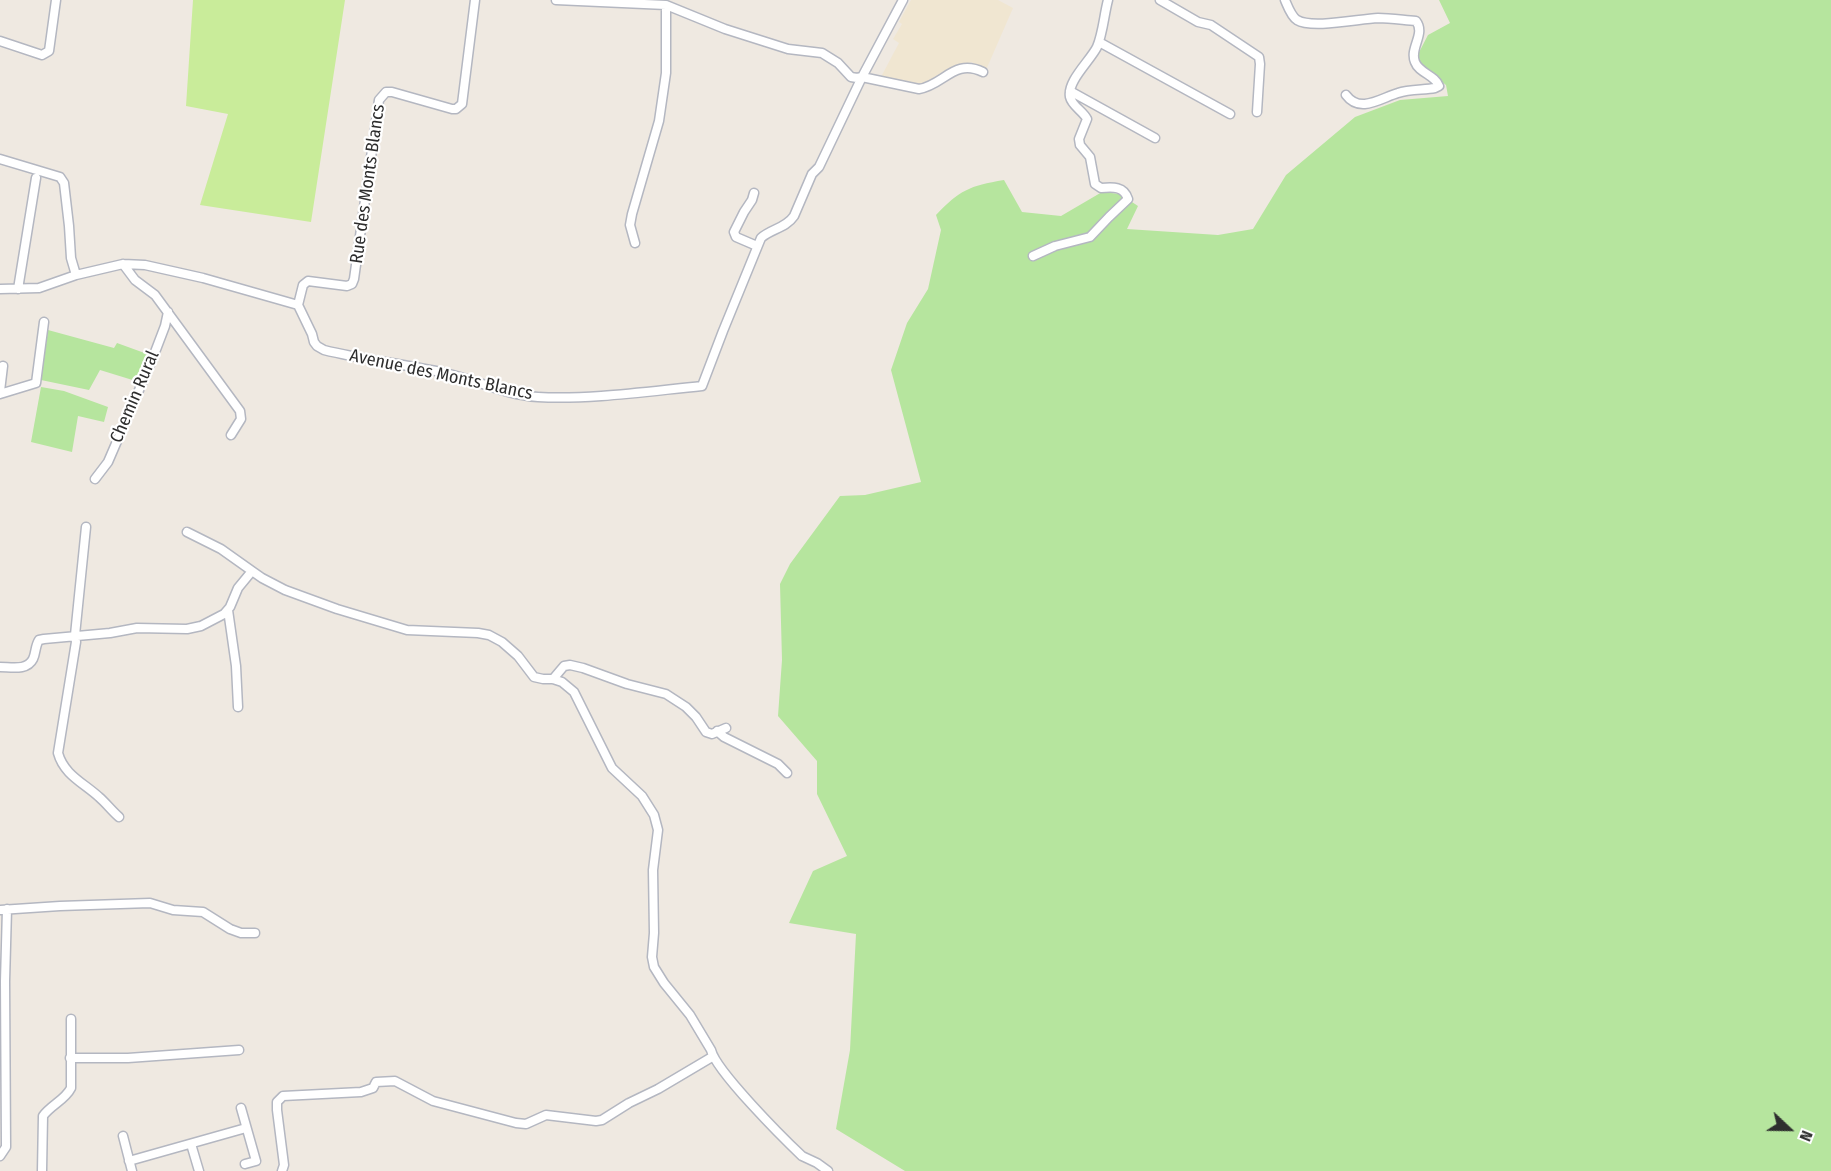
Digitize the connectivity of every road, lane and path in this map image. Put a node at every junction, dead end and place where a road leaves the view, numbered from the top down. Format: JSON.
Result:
{"nodes":[{"id":1,"x":56,"y":0,"type":"edge"},
{"id":2,"x":475,"y":0,"type":"edge"},
{"id":3,"x":556,"y":0,"type":"edge"},
{"id":4,"x":903,"y":0,"type":"edge"},
{"id":5,"x":1108,"y":0,"type":"edge"},
{"id":6,"x":1160,"y":0,"type":"edge"},
{"id":7,"x":1285,"y":0,"type":"edge"},
{"id":8,"x":666,"y":5,"type":"junction"},
{"id":9,"x":0,"y":41,"type":"edge"},
{"id":10,"x":1099,"y":42,"type":"junction"},
{"id":11,"x":983,"y":72,"type":"dead end"},
{"id":12,"x":862,"y":77,"type":"junction"},
{"id":13,"x":1070,"y":92,"type":"junction"},
{"id":14,"x":1346,"y":95,"type":"dead end"},
{"id":15,"x":1257,"y":112,"type":"dead end"},
{"id":16,"x":1230,"y":114,"type":"dead end"},
{"id":17,"x":1155,"y":138,"type":"dead end"},
{"id":18,"x":0,"y":159,"type":"edge"},
{"id":19,"x":36,"y":178,"type":"dead end"},
{"id":20,"x":754,"y":193,"type":"dead end"},
{"id":21,"x":635,"y":243,"type":"dead end"},
{"id":22,"x":757,"y":246,"type":"junction"},
{"id":23,"x":1033,"y":256,"type":"dead end"},
{"id":24,"x":123,"y":264,"type":"junction"},
{"id":25,"x":76,"y":275,"type":"junction"},
{"id":26,"x":0,"y":289,"type":"edge"},
{"id":27,"x":18,"y":289,"type":"junction"},
{"id":28,"x":298,"y":305,"type":"junction"},
{"id":29,"x":168,"y":312,"type":"junction"},
{"id":30,"x":44,"y":322,"type":"dead end"},
{"id":31,"x":3,"y":366,"type":"dead end"},
{"id":32,"x":0,"y":392,"type":"edge"},
{"id":33,"x":231,"y":435,"type":"dead end"},
{"id":34,"x":95,"y":479,"type":"dead end"},
{"id":35,"x":86,"y":527,"type":"dead end"},
{"id":36,"x":187,"y":532,"type":"dead end"},
{"id":37,"x":252,"y":571,"type":"junction"},
{"id":38,"x":228,"y":610,"type":"junction"},
{"id":39,"x":75,"y":635,"type":"junction"},
{"id":40,"x":0,"y":667,"type":"edge"},
{"id":41,"x":553,"y":679,"type":"junction"},
{"id":42,"x":238,"y":707,"type":"dead end"},
{"id":43,"x":787,"y":773,"type":"dead end"},
{"id":44,"x":119,"y":818,"type":"dead end"},
{"id":45,"x":3,"y":910,"type":"edge"},
{"id":46,"x":255,"y":933,"type":"dead end"},
{"id":47,"x":71,"y":1019,"type":"dead end"},
{"id":48,"x":239,"y":1050,"type":"dead end"},
{"id":49,"x":3,"y":1054,"type":"edge"},
{"id":50,"x":712,"y":1057,"type":"junction"},
{"id":51,"x":70,"y":1058,"type":"junction"},
{"id":52,"x":3,"y":1094,"type":"edge"},
{"id":53,"x":241,"y":1108,"type":"dead end"},
{"id":54,"x":246,"y":1128,"type":"junction"},
{"id":55,"x":123,"y":1136,"type":"dead end"},
{"id":56,"x":191,"y":1144,"type":"junction"},
{"id":57,"x":0,"y":1156,"type":"edge"},
{"id":58,"x":129,"y":1161,"type":"junction"},
{"id":59,"x":245,"y":1164,"type":"dead end"},
{"id":60,"x":42,"y":1171,"type":"edge"},
{"id":61,"x":132,"y":1171,"type":"edge"},
{"id":62,"x":199,"y":1171,"type":"edge"},
{"id":63,"x":282,"y":1171,"type":"edge"},
{"id":64,"x":828,"y":1171,"type":"edge"}],
"edges":[{"from":1,"to":9,"type":"street"},
{"from":2,"to":28,"type":"street","name":"Rue des Monts Blancs"},
{"from":3,"to":8,"type":"street"},
{"from":4,"to":12,"type":"street"},
{"from":5,"to":10,"type":"street"},
{"from":6,"to":15,"type":"street"},
{"from":7,"to":14,"type":"street"},
{"from":8,"to":12,"type":"street"},
{"from":8,"to":21,"type":"street"},
{"from":10,"to":13,"type":"street"},
{"from":10,"to":16,"type":"street"},
{"from":11,"to":12,"type":"street"},
{"from":12,"to":22,"type":"street"},
{"from":13,"to":17,"type":"street"},
{"from":13,"to":23,"type":"street"},
{"from":18,"to":25,"type":"street"},
{"from":19,"to":27,"type":"street"},
{"from":20,"to":22,"type":"street"},
{"from":22,"to":28,"type":"street","name":"Avenue des Monts Blancs"},
{"from":24,"to":25,"type":"street"},
{"from":24,"to":28,"type":"street"},
{"from":24,"to":29,"type":"street"},
{"from":25,"to":27,"type":"street"},
{"from":26,"to":27,"type":"street"},
{"from":29,"to":33,"type":"street"},
{"from":29,"to":34,"type":"street","name":"Chemin Rural"},
{"from":30,"to":32,"type":"street"},
{"from":31,"to":32,"type":"street"},
{"from":35,"to":39,"type":"street"},
{"from":36,"to":37,"type":"street"},
{"from":37,"to":38,"type":"street"},
{"from":37,"to":41,"type":"street"},
{"from":38,"to":39,"type":"street"},
{"from":38,"to":42,"type":"street"},
{"from":39,"to":40,"type":"street"},
{"from":39,"to":44,"type":"street"},
{"from":41,"to":43,"type":"street"},
{"from":41,"to":50,"type":"street"},
{"from":45,"to":46,"type":"street"},
{"from":45,"to":49,"type":"street"},
{"from":47,"to":51,"type":"street"},
{"from":48,"to":51,"type":"street"},
{"from":49,"to":52,"type":"street"},
{"from":50,"to":63,"type":"street"},
{"from":50,"to":64,"type":"street"},
{"from":51,"to":60,"type":"street"},
{"from":52,"to":57,"type":"street"},
{"from":53,"to":54,"type":"street"},
{"from":54,"to":56,"type":"street"},
{"from":54,"to":59,"type":"street"},
{"from":55,"to":58,"type":"street"},
{"from":56,"to":58,"type":"street"},
{"from":56,"to":62,"type":"street"},
{"from":58,"to":61,"type":"street"}]}
